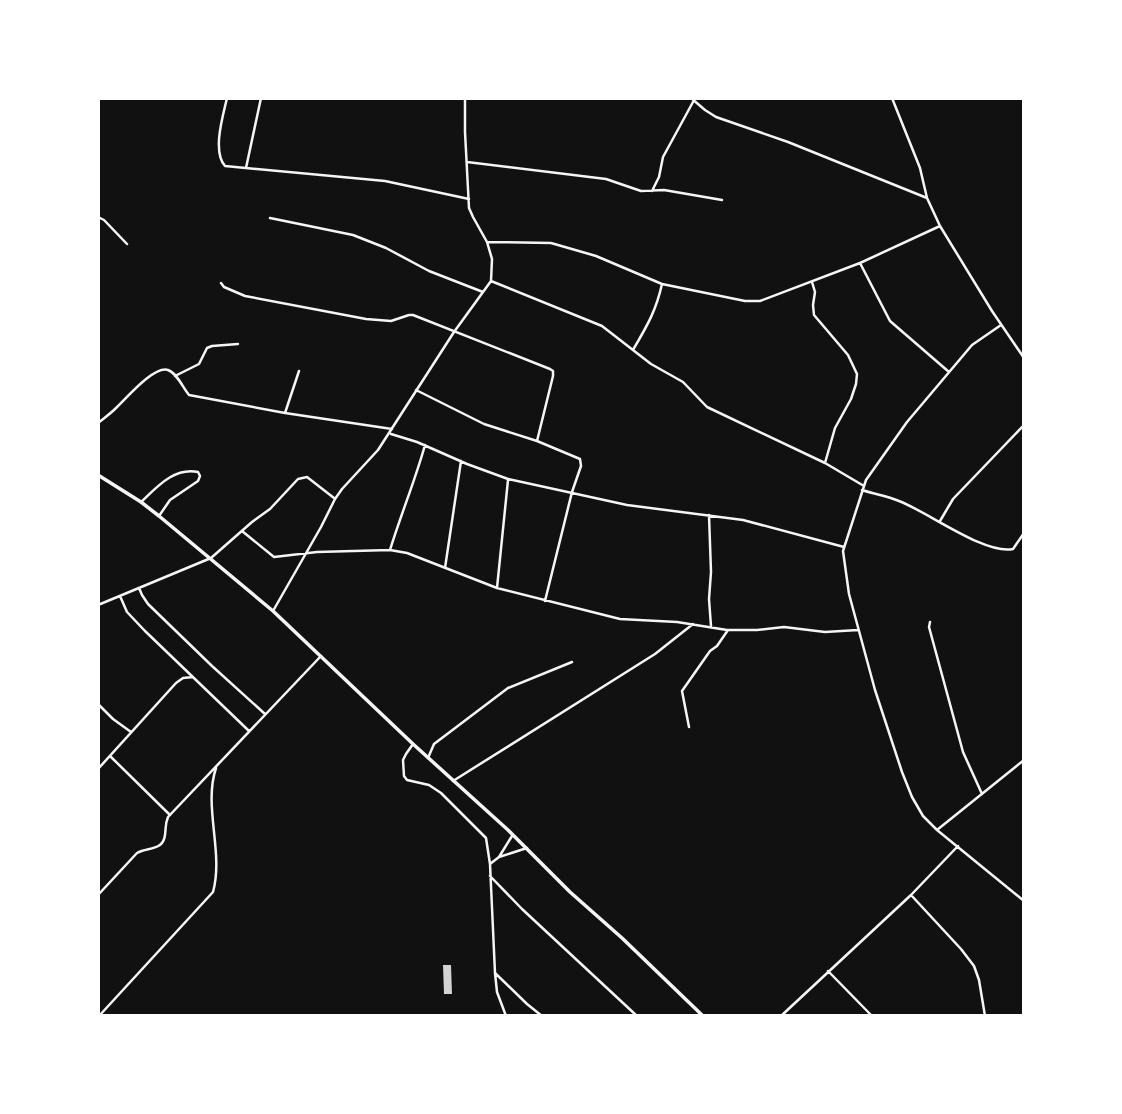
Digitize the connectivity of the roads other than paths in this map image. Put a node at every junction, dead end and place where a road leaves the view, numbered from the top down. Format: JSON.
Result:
{"nodes":[{"id":1,"x":226,"y":98,"type":"edge"},
{"id":2,"x":261,"y":98,"type":"edge"},
{"id":3,"x":466,"y":98,"type":"edge"},
{"id":4,"x":892,"y":98,"type":"edge"},
{"id":5,"x":692,"y":99,"type":"edge"},
{"id":6,"x":467,"y":162,"type":"junction"},
{"id":7,"x":246,"y":168,"type":"junction"},
{"id":8,"x":652,"y":191,"type":"junction"},
{"id":9,"x":927,"y":198,"type":"junction"},
{"id":10,"x":469,"y":199,"type":"junction"},
{"id":11,"x":722,"y":200,"type":"dead end"},
{"id":12,"x":98,"y":217,"type":"edge"},
{"id":13,"x":270,"y":218,"type":"dead end"},
{"id":14,"x":940,"y":226,"type":"junction"},
{"id":15,"x":487,"y":242,"type":"junction"},
{"id":16,"x":127,"y":244,"type":"dead end"},
{"id":17,"x":860,"y":263,"type":"junction"},
{"id":18,"x":491,"y":281,"type":"junction"},
{"id":19,"x":812,"y":281,"type":"junction"},
{"id":20,"x":221,"y":283,"type":"dead end"},
{"id":21,"x":662,"y":284,"type":"junction"},
{"id":22,"x":484,"y":292,"type":"junction"},
{"id":23,"x":1001,"y":325,"type":"junction"},
{"id":24,"x":454,"y":332,"type":"junction"},
{"id":25,"x":238,"y":344,"type":"dead end"},
{"id":26,"x":632,"y":350,"type":"junction"},
{"id":27,"x":1024,"y":358,"type":"edge"},
{"id":28,"x":299,"y":371,"type":"dead end"},
{"id":29,"x":949,"y":372,"type":"junction"},
{"id":30,"x":175,"y":376,"type":"junction"},
{"id":31,"x":416,"y":390,"type":"junction"},
{"id":32,"x":285,"y":413,"type":"junction"},
{"id":33,"x":98,"y":423,"type":"edge"},
{"id":34,"x":1024,"y":425,"type":"edge"},
{"id":35,"x":390,"y":431,"type":"junction"},
{"id":36,"x":537,"y":440,"type":"junction"},
{"id":37,"x":425,"y":445,"type":"junction"},
{"id":38,"x":461,"y":461,"type":"junction"},
{"id":39,"x":825,"y":463,"type":"junction"},
{"id":40,"x":98,"y":475,"type":"edge"},
{"id":41,"x":508,"y":479,"type":"junction"},
{"id":42,"x":864,"y":486,"type":"junction"},
{"id":43,"x":862,"y":490,"type":"junction"},
{"id":44,"x":572,"y":492,"type":"junction"},
{"id":45,"x":335,"y":499,"type":"junction"},
{"id":46,"x":141,"y":502,"type":"junction"},
{"id":47,"x":709,"y":515,"type":"junction"},
{"id":48,"x":159,"y":516,"type":"junction"},
{"id":49,"x":940,"y":521,"type":"junction"},
{"id":50,"x":242,"y":531,"type":"junction"},
{"id":51,"x":1024,"y":533,"type":"edge"},
{"id":52,"x":844,"y":547,"type":"junction"},
{"id":53,"x":390,"y":550,"type":"junction"},
{"id":54,"x":306,"y":554,"type":"junction"},
{"id":55,"x":211,"y":558,"type":"junction"},
{"id":56,"x":445,"y":568,"type":"junction"},
{"id":57,"x":139,"y":587,"type":"junction"},
{"id":58,"x":497,"y":588,"type":"junction"},
{"id":59,"x":120,"y":596,"type":"junction"},
{"id":60,"x":545,"y":601,"type":"junction"},
{"id":61,"x":98,"y":605,"type":"edge"},
{"id":62,"x":273,"y":611,"type":"junction"},
{"id":63,"x":930,"y":622,"type":"dead end"},
{"id":64,"x":693,"y":624,"type":"junction"},
{"id":65,"x":711,"y":626,"type":"junction"},
{"id":66,"x":728,"y":630,"type":"junction"},
{"id":67,"x":858,"y":630,"type":"junction"},
{"id":68,"x":321,"y":656,"type":"junction"},
{"id":69,"x":572,"y":662,"type":"dead end"},
{"id":70,"x":193,"y":677,"type":"junction"},
{"id":71,"x":98,"y":704,"type":"edge"},
{"id":72,"x":265,"y":714,"type":"junction"},
{"id":73,"x":689,"y":727,"type":"dead end"},
{"id":74,"x":249,"y":731,"type":"junction"},
{"id":75,"x":131,"y":732,"type":"junction"},
{"id":76,"x":413,"y":744,"type":"junction"},
{"id":77,"x":110,"y":756,"type":"junction"},
{"id":78,"x":428,"y":758,"type":"junction"},
{"id":79,"x":1024,"y":761,"type":"edge"},
{"id":80,"x":217,"y":766,"type":"junction"},
{"id":81,"x":98,"y":769,"type":"edge"},
{"id":82,"x":453,"y":781,"type":"junction"},
{"id":83,"x":982,"y":794,"type":"junction"},
{"id":84,"x":170,"y":815,"type":"junction"},
{"id":85,"x":937,"y":830,"type":"junction"},
{"id":86,"x":513,"y":835,"type":"junction"},
{"id":87,"x":958,"y":846,"type":"junction"},
{"id":88,"x":527,"y":848,"type":"junction"},
{"id":89,"x":499,"y":857,"type":"junction"},
{"id":90,"x":489,"y":864,"type":"junction"},
{"id":91,"x":490,"y":876,"type":"junction"},
{"id":92,"x":98,"y":895,"type":"edge"},
{"id":93,"x":911,"y":895,"type":"junction"},
{"id":94,"x":1024,"y":901,"type":"edge"},
{"id":95,"x":828,"y":971,"type":"junction"},
{"id":96,"x":495,"y":973,"type":"junction"},
{"id":97,"x":99,"y":1016,"type":"edge"},
{"id":98,"x":506,"y":1016,"type":"edge"},
{"id":99,"x":542,"y":1016,"type":"edge"},
{"id":100,"x":637,"y":1016,"type":"edge"},
{"id":101,"x":703,"y":1016,"type":"edge"},
{"id":102,"x":781,"y":1016,"type":"edge"},
{"id":103,"x":872,"y":1016,"type":"edge"},
{"id":104,"x":985,"y":1016,"type":"edge"}],
"edges":[{"from":1,"to":7,"type":"street"},
{"from":2,"to":7,"type":"street"},
{"from":3,"to":6,"type":"street"},
{"from":4,"to":9,"type":"street"},
{"from":5,"to":8,"type":"street"},
{"from":5,"to":9,"type":"street"},
{"from":6,"to":8,"type":"street"},
{"from":6,"to":10,"type":"street"},
{"from":7,"to":10,"type":"street"},
{"from":8,"to":11,"type":"street"},
{"from":9,"to":14,"type":"street"},
{"from":10,"to":15,"type":"street"},
{"from":12,"to":16,"type":"street"},
{"from":13,"to":22,"type":"street"},
{"from":14,"to":17,"type":"street"},
{"from":14,"to":23,"type":"street"},
{"from":15,"to":18,"type":"street"},
{"from":15,"to":21,"type":"street"},
{"from":17,"to":19,"type":"street"},
{"from":17,"to":29,"type":"street"},
{"from":18,"to":22,"type":"street"},
{"from":18,"to":26,"type":"street"},
{"from":19,"to":21,"type":"street"},
{"from":19,"to":39,"type":"street"},
{"from":20,"to":24,"type":"street"},
{"from":21,"to":26,"type":"street"},
{"from":22,"to":24,"type":"street"},
{"from":23,"to":27,"type":"street"},
{"from":23,"to":29,"type":"street"},
{"from":24,"to":31,"type":"street"},
{"from":24,"to":36,"type":"street"},
{"from":25,"to":30,"type":"street"},
{"from":26,"to":39,"type":"street"},
{"from":28,"to":32,"type":"street"},
{"from":29,"to":42,"type":"street"},
{"from":30,"to":32,"type":"street"},
{"from":30,"to":33,"type":"street"},
{"from":31,"to":35,"type":"street"},
{"from":31,"to":36,"type":"street"},
{"from":32,"to":35,"type":"street"},
{"from":34,"to":49,"type":"street"},
{"from":35,"to":37,"type":"street"},
{"from":35,"to":45,"type":"street"},
{"from":36,"to":44,"type":"street"},
{"from":37,"to":38,"type":"street"},
{"from":37,"to":53,"type":"street"},
{"from":38,"to":41,"type":"street"},
{"from":38,"to":56,"type":"street"},
{"from":39,"to":42,"type":"street"},
{"from":40,"to":46,"type":"street"},
{"from":41,"to":44,"type":"street"},
{"from":41,"to":58,"type":"street"},
{"from":42,"to":43,"type":"street"},
{"from":43,"to":49,"type":"street"},
{"from":43,"to":52,"type":"street"},
{"from":44,"to":47,"type":"street"},
{"from":44,"to":60,"type":"street"},
{"from":45,"to":50,"type":"street"},
{"from":45,"to":54,"type":"street"},
{"from":46,"to":48,"type":"street"},
{"from":46,"to":48,"type":"street"},
{"from":47,"to":52,"type":"street"},
{"from":47,"to":65,"type":"street"},
{"from":48,"to":55,"type":"street"},
{"from":49,"to":51,"type":"street"},
{"from":50,"to":54,"type":"street"},
{"from":50,"to":55,"type":"street"},
{"from":52,"to":67,"type":"street"},
{"from":53,"to":54,"type":"street"},
{"from":53,"to":56,"type":"street"},
{"from":54,"to":62,"type":"street"},
{"from":55,"to":57,"type":"street"},
{"from":55,"to":62,"type":"street"},
{"from":56,"to":58,"type":"street"},
{"from":57,"to":59,"type":"street"},
{"from":57,"to":72,"type":"street"},
{"from":58,"to":60,"type":"street"},
{"from":59,"to":61,"type":"street"},
{"from":59,"to":70,"type":"street"},
{"from":60,"to":64,"type":"street"},
{"from":62,"to":68,"type":"street"},
{"from":63,"to":83,"type":"street"},
{"from":64,"to":65,"type":"street"},
{"from":64,"to":82,"type":"street"},
{"from":65,"to":66,"type":"street"},
{"from":66,"to":67,"type":"street"},
{"from":66,"to":73,"type":"street"},
{"from":67,"to":85,"type":"street"},
{"from":68,"to":72,"type":"street"},
{"from":68,"to":76,"type":"street"},
{"from":69,"to":78,"type":"street"},
{"from":70,"to":74,"type":"street"},
{"from":70,"to":75,"type":"street"},
{"from":71,"to":75,"type":"street"},
{"from":72,"to":74,"type":"street"},
{"from":74,"to":80,"type":"street"},
{"from":75,"to":77,"type":"street"},
{"from":76,"to":78,"type":"street"},
{"from":76,"to":90,"type":"street"},
{"from":77,"to":81,"type":"street"},
{"from":77,"to":84,"type":"street"},
{"from":78,"to":82,"type":"street"},
{"from":79,"to":83,"type":"street"},
{"from":80,"to":84,"type":"street"},
{"from":80,"to":97,"type":"street"},
{"from":82,"to":86,"type":"street"},
{"from":83,"to":85,"type":"street"},
{"from":84,"to":92,"type":"street"},
{"from":85,"to":87,"type":"street"},
{"from":86,"to":88,"type":"street"},
{"from":86,"to":89,"type":"street"},
{"from":87,"to":93,"type":"street"},
{"from":87,"to":94,"type":"street"},
{"from":88,"to":89,"type":"street"},
{"from":88,"to":101,"type":"street"},
{"from":89,"to":90,"type":"street"},
{"from":90,"to":91,"type":"street"},
{"from":91,"to":96,"type":"street"},
{"from":91,"to":100,"type":"street"},
{"from":93,"to":95,"type":"street"},
{"from":93,"to":104,"type":"street"},
{"from":95,"to":102,"type":"street"},
{"from":95,"to":103,"type":"street"},
{"from":96,"to":98,"type":"street"},
{"from":96,"to":99,"type":"street"}]}
